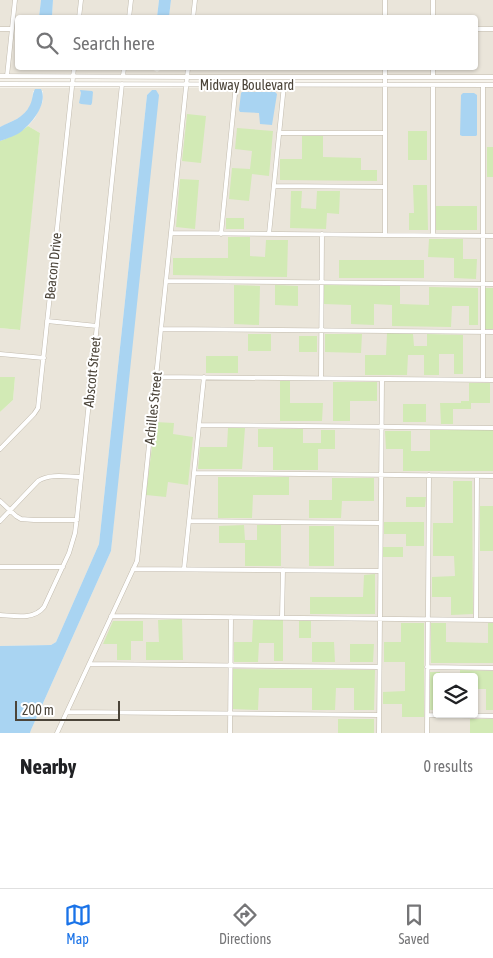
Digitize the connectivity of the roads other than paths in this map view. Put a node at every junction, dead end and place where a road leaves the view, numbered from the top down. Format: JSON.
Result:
{"nodes":[{"id":1,"x":15,"y":0,"type":"edge"},
{"id":2,"x":81,"y":0,"type":"edge"},
{"id":3,"x":131,"y":0,"type":"edge"},
{"id":4,"x":195,"y":0,"type":"edge"},
{"id":5,"x":385,"y":0,"type":"edge"},
{"id":6,"x":433,"y":0,"type":"edge"},
{"id":7,"x":79,"y":15,"type":"edge"},
{"id":8,"x":129,"y":15,"type":"edge"},
{"id":9,"x":193,"y":15,"type":"edge"},
{"id":10,"x":385,"y":15,"type":"edge"},
{"id":11,"x":433,"y":15,"type":"edge"},
{"id":12,"x":0,"y":29,"type":"edge"},
{"id":13,"x":12,"y":29,"type":"junction"},
{"id":14,"x":478,"y":29,"type":"edge"},
{"id":15,"x":493,"y":29,"type":"edge"},
{"id":16,"x":74,"y":70,"type":"edge"},
{"id":17,"x":124,"y":70,"type":"edge"},
{"id":18,"x":188,"y":70,"type":"edge"},
{"id":19,"x":385,"y":70,"type":"edge"},
{"id":20,"x":433,"y":70,"type":"edge"},
{"id":21,"x":0,"y":76,"type":"edge"},
{"id":22,"x":7,"y":76,"type":"junction"},
{"id":23,"x":73,"y":76,"type":"junction"},
{"id":24,"x":123,"y":76,"type":"junction"},
{"id":25,"x":385,"y":76,"type":"junction"},
{"id":26,"x":433,"y":76,"type":"junction"},
{"id":27,"x":187,"y":77,"type":"junction"},
{"id":28,"x":493,"y":77,"type":"edge"},
{"id":29,"x":0,"y":84,"type":"edge"},
{"id":30,"x":72,"y":84,"type":"junction"},
{"id":31,"x":122,"y":84,"type":"junction"},
{"id":32,"x":186,"y":84,"type":"junction"},
{"id":33,"x":236,"y":84,"type":"junction"},
{"id":34,"x":284,"y":85,"type":"junction"},
{"id":35,"x":433,"y":85,"type":"junction"},
{"id":36,"x":483,"y":85,"type":"junction"},
{"id":37,"x":493,"y":85,"type":"edge"},
{"id":38,"x":385,"y":86,"type":"junction"},
{"id":39,"x":279,"y":133,"type":"junction"},
{"id":40,"x":385,"y":133,"type":"junction"},
{"id":41,"x":274,"y":186,"type":"junction"},
{"id":42,"x":385,"y":187,"type":"junction"},
{"id":43,"x":171,"y":233,"type":"junction"},
{"id":44,"x":221,"y":234,"type":"junction"},
{"id":45,"x":269,"y":234,"type":"junction"},
{"id":46,"x":322,"y":234,"type":"junction"},
{"id":47,"x":385,"y":235,"type":"junction"},
{"id":48,"x":433,"y":235,"type":"junction"},
{"id":49,"x":483,"y":236,"type":"junction"},
{"id":50,"x":493,"y":236,"type":"edge"},
{"id":51,"x":166,"y":281,"type":"junction"},
{"id":52,"x":322,"y":282,"type":"junction"},
{"id":53,"x":483,"y":284,"type":"junction"},
{"id":54,"x":493,"y":284,"type":"edge"},
{"id":55,"x":48,"y":321,"type":"junction"},
{"id":56,"x":97,"y":326,"type":"junction"},
{"id":57,"x":161,"y":329,"type":"junction"},
{"id":58,"x":321,"y":330,"type":"junction"},
{"id":59,"x":483,"y":332,"type":"junction"},
{"id":60,"x":493,"y":332,"type":"edge"},
{"id":61,"x":0,"y":354,"type":"edge"},
{"id":62,"x":44,"y":358,"type":"junction"},
{"id":63,"x":156,"y":377,"type":"junction"},
{"id":64,"x":204,"y":377,"type":"junction"},
{"id":65,"x":321,"y":378,"type":"junction"},
{"id":66,"x":382,"y":379,"type":"junction"},
{"id":67,"x":483,"y":380,"type":"junction"},
{"id":68,"x":493,"y":380,"type":"edge"},
{"id":69,"x":199,"y":425,"type":"junction"},
{"id":70,"x":381,"y":427,"type":"junction"},
{"id":71,"x":493,"y":428,"type":"edge"},
{"id":72,"x":0,"y":449,"type":"edge"},
{"id":73,"x":194,"y":473,"type":"junction"},
{"id":74,"x":381,"y":475,"type":"junction"},
{"id":75,"x":429,"y":475,"type":"junction"},
{"id":76,"x":477,"y":476,"type":"junction"},
{"id":77,"x":493,"y":476,"type":"edge"},
{"id":78,"x":81,"y":477,"type":"junction"},
{"id":79,"x":0,"y":501,"type":"edge"},
{"id":80,"x":10,"y":510,"type":"junction"},
{"id":81,"x":76,"y":520,"type":"junction"},
{"id":82,"x":0,"y":521,"type":"edge"},
{"id":83,"x":189,"y":521,"type":"junction"},
{"id":84,"x":380,"y":523,"type":"junction"},
{"id":85,"x":0,"y":567,"type":"edge"},
{"id":86,"x":63,"y":567,"type":"junction"},
{"id":87,"x":133,"y":568,"type":"junction"},
{"id":88,"x":184,"y":569,"type":"junction"},
{"id":89,"x":282,"y":570,"type":"junction"},
{"id":90,"x":380,"y":571,"type":"junction"},
{"id":91,"x":0,"y":616,"type":"edge"},
{"id":92,"x":111,"y":616,"type":"junction"},
{"id":93,"x":231,"y":617,"type":"junction"},
{"id":94,"x":282,"y":618,"type":"junction"},
{"id":95,"x":380,"y":619,"type":"junction"},
{"id":96,"x":428,"y":619,"type":"junction"},
{"id":97,"x":476,"y":620,"type":"junction"},
{"id":98,"x":493,"y":620,"type":"edge"},
{"id":99,"x":89,"y":664,"type":"junction"},
{"id":100,"x":230,"y":665,"type":"junction"},
{"id":101,"x":379,"y":667,"type":"junction"},
{"id":102,"x":427,"y":667,"type":"junction"},
{"id":103,"x":493,"y":668,"type":"edge"},
{"id":104,"x":67,"y":712,"type":"junction"},
{"id":105,"x":230,"y":713,"type":"junction"},
{"id":106,"x":379,"y":715,"type":"junction"},
{"id":107,"x":427,"y":715,"type":"junction"},
{"id":108,"x":493,"y":716,"type":"edge"},
{"id":109,"x":57,"y":733,"type":"edge"},
{"id":110,"x":230,"y":733,"type":"edge"},
{"id":111,"x":379,"y":733,"type":"edge"},
{"id":112,"x":427,"y":733,"type":"edge"}],
"edges":[{"from":1,"to":13,"type":"street"},
{"from":2,"to":7,"type":"street"},
{"from":3,"to":8,"type":"street"},
{"from":4,"to":9,"type":"street"},
{"from":5,"to":10,"type":"street"},
{"from":6,"to":11,"type":"street"},
{"from":12,"to":13,"type":"street"},
{"from":13,"to":22,"type":"street"},
{"from":14,"to":15,"type":"street"},
{"from":16,"to":23,"type":"street","name":"Beacon Drive"},
{"from":17,"to":24,"type":"street"},
{"from":18,"to":27,"type":"street","name":"Achilles Street"},
{"from":19,"to":25,"type":"street"},
{"from":20,"to":26,"type":"street"},
{"from":21,"to":22,"type":"street","name":"Midway Boulevard"},
{"from":22,"to":23,"type":"street","name":"Midway Boulevard"},
{"from":23,"to":24,"type":"street","name":"Midway Boulevard"},
{"from":23,"to":30,"type":"street","name":"Beacon Drive"},
{"from":24,"to":27,"type":"street","name":"Midway Boulevard"},
{"from":25,"to":26,"type":"street","name":"Midway Boulevard"},
{"from":25,"to":27,"type":"street","name":"Midway Boulevard"},
{"from":25,"to":38,"type":"street"},
{"from":26,"to":28,"type":"street","name":"Midway Boulevard"},
{"from":27,"to":32,"type":"street","name":"Achilles Street"},
{"from":29,"to":30,"type":"street","name":"Midway Boulevard"},
{"from":30,"to":31,"type":"street","name":"Midway Boulevard"},
{"from":30,"to":55,"type":"street","name":"Beacon Drive"},
{"from":31,"to":32,"type":"street","name":"Midway Boulevard"},
{"from":31,"to":56,"type":"street","name":"Abscott Street"},
{"from":32,"to":33,"type":"street","name":"Midway Boulevard"},
{"from":32,"to":43,"type":"street","name":"Achilles Street"},
{"from":33,"to":34,"type":"street","name":"Midway Boulevard"},
{"from":33,"to":44,"type":"street"},
{"from":34,"to":38,"type":"street","name":"Midway Boulevard"},
{"from":34,"to":39,"type":"street"},
{"from":35,"to":36,"type":"street","name":"Midway Boulevard"},
{"from":35,"to":38,"type":"street","name":"Midway Boulevard"},
{"from":35,"to":48,"type":"street"},
{"from":36,"to":37,"type":"street","name":"Midway Boulevard"},
{"from":36,"to":49,"type":"street"},
{"from":38,"to":40,"type":"street"},
{"from":39,"to":40,"type":"street"},
{"from":39,"to":41,"type":"street"},
{"from":40,"to":42,"type":"street"},
{"from":41,"to":42,"type":"street"},
{"from":41,"to":45,"type":"street"},
{"from":42,"to":47,"type":"street"},
{"from":43,"to":44,"type":"street"},
{"from":43,"to":51,"type":"street","name":"Achilles Street"},
{"from":44,"to":45,"type":"street"},
{"from":45,"to":46,"type":"street"},
{"from":46,"to":47,"type":"street"},
{"from":46,"to":52,"type":"street"},
{"from":47,"to":48,"type":"street"},
{"from":48,"to":49,"type":"street"},
{"from":49,"to":50,"type":"street"},
{"from":49,"to":53,"type":"street"},
{"from":51,"to":52,"type":"street"},
{"from":51,"to":57,"type":"street","name":"Achilles Street"},
{"from":52,"to":53,"type":"street"},
{"from":52,"to":58,"type":"street"},
{"from":53,"to":54,"type":"street"},
{"from":53,"to":59,"type":"street"},
{"from":55,"to":56,"type":"street"},
{"from":55,"to":62,"type":"street","name":"Beacon Drive"},
{"from":56,"to":78,"type":"street","name":"Abscott Street"},
{"from":57,"to":58,"type":"street"},
{"from":57,"to":63,"type":"street","name":"Achilles Street"},
{"from":58,"to":59,"type":"street"},
{"from":58,"to":65,"type":"street"},
{"from":59,"to":60,"type":"street"},
{"from":59,"to":67,"type":"street"},
{"from":61,"to":62,"type":"street"},
{"from":62,"to":72,"type":"street","name":"Beacon Drive"},
{"from":63,"to":64,"type":"street"},
{"from":63,"to":87,"type":"street","name":"Achilles Street"},
{"from":64,"to":65,"type":"street"},
{"from":64,"to":69,"type":"street"},
{"from":65,"to":66,"type":"street"},
{"from":66,"to":67,"type":"street"},
{"from":66,"to":70,"type":"street"},
{"from":67,"to":68,"type":"street"},
{"from":69,"to":70,"type":"street"},
{"from":69,"to":73,"type":"street"},
{"from":70,"to":71,"type":"street"},
{"from":70,"to":74,"type":"street"},
{"from":73,"to":74,"type":"street"},
{"from":73,"to":83,"type":"street"},
{"from":74,"to":75,"type":"street"},
{"from":74,"to":84,"type":"street"},
{"from":75,"to":76,"type":"street"},
{"from":75,"to":96,"type":"street"},
{"from":76,"to":77,"type":"street"},
{"from":76,"to":97,"type":"street"},
{"from":78,"to":80,"type":"street"},
{"from":78,"to":81,"type":"street","name":"Abscott Street"},
{"from":79,"to":80,"type":"street"},
{"from":80,"to":81,"type":"street"},
{"from":80,"to":82,"type":"street"},
{"from":81,"to":86,"type":"street","name":"Abscott Street"},
{"from":83,"to":84,"type":"street"},
{"from":83,"to":88,"type":"street"},
{"from":84,"to":90,"type":"street"},
{"from":85,"to":86,"type":"street"},
{"from":86,"to":91,"type":"street","name":"Abscott Street"},
{"from":87,"to":88,"type":"street"},
{"from":87,"to":92,"type":"street","name":"Achilles Street"},
{"from":88,"to":89,"type":"street"},
{"from":89,"to":90,"type":"street"},
{"from":89,"to":94,"type":"street"},
{"from":90,"to":95,"type":"street"},
{"from":92,"to":93,"type":"street"},
{"from":92,"to":99,"type":"street","name":"Achilles Street"},
{"from":93,"to":94,"type":"street"},
{"from":93,"to":100,"type":"street"},
{"from":94,"to":95,"type":"street"},
{"from":95,"to":96,"type":"street"},
{"from":95,"to":101,"type":"street"},
{"from":96,"to":97,"type":"street"},
{"from":96,"to":102,"type":"street"},
{"from":97,"to":98,"type":"street"},
{"from":99,"to":100,"type":"street"},
{"from":99,"to":104,"type":"street","name":"Achilles Street"},
{"from":100,"to":101,"type":"street"},
{"from":100,"to":105,"type":"street"},
{"from":101,"to":106,"type":"street"},
{"from":102,"to":103,"type":"street"},
{"from":102,"to":107,"type":"street"},
{"from":104,"to":105,"type":"street"},
{"from":104,"to":109,"type":"street","name":"Achilles Street"},
{"from":105,"to":106,"type":"street"},
{"from":105,"to":110,"type":"street"},
{"from":106,"to":111,"type":"street"},
{"from":107,"to":108,"type":"street"},
{"from":107,"to":112,"type":"street"}]}
